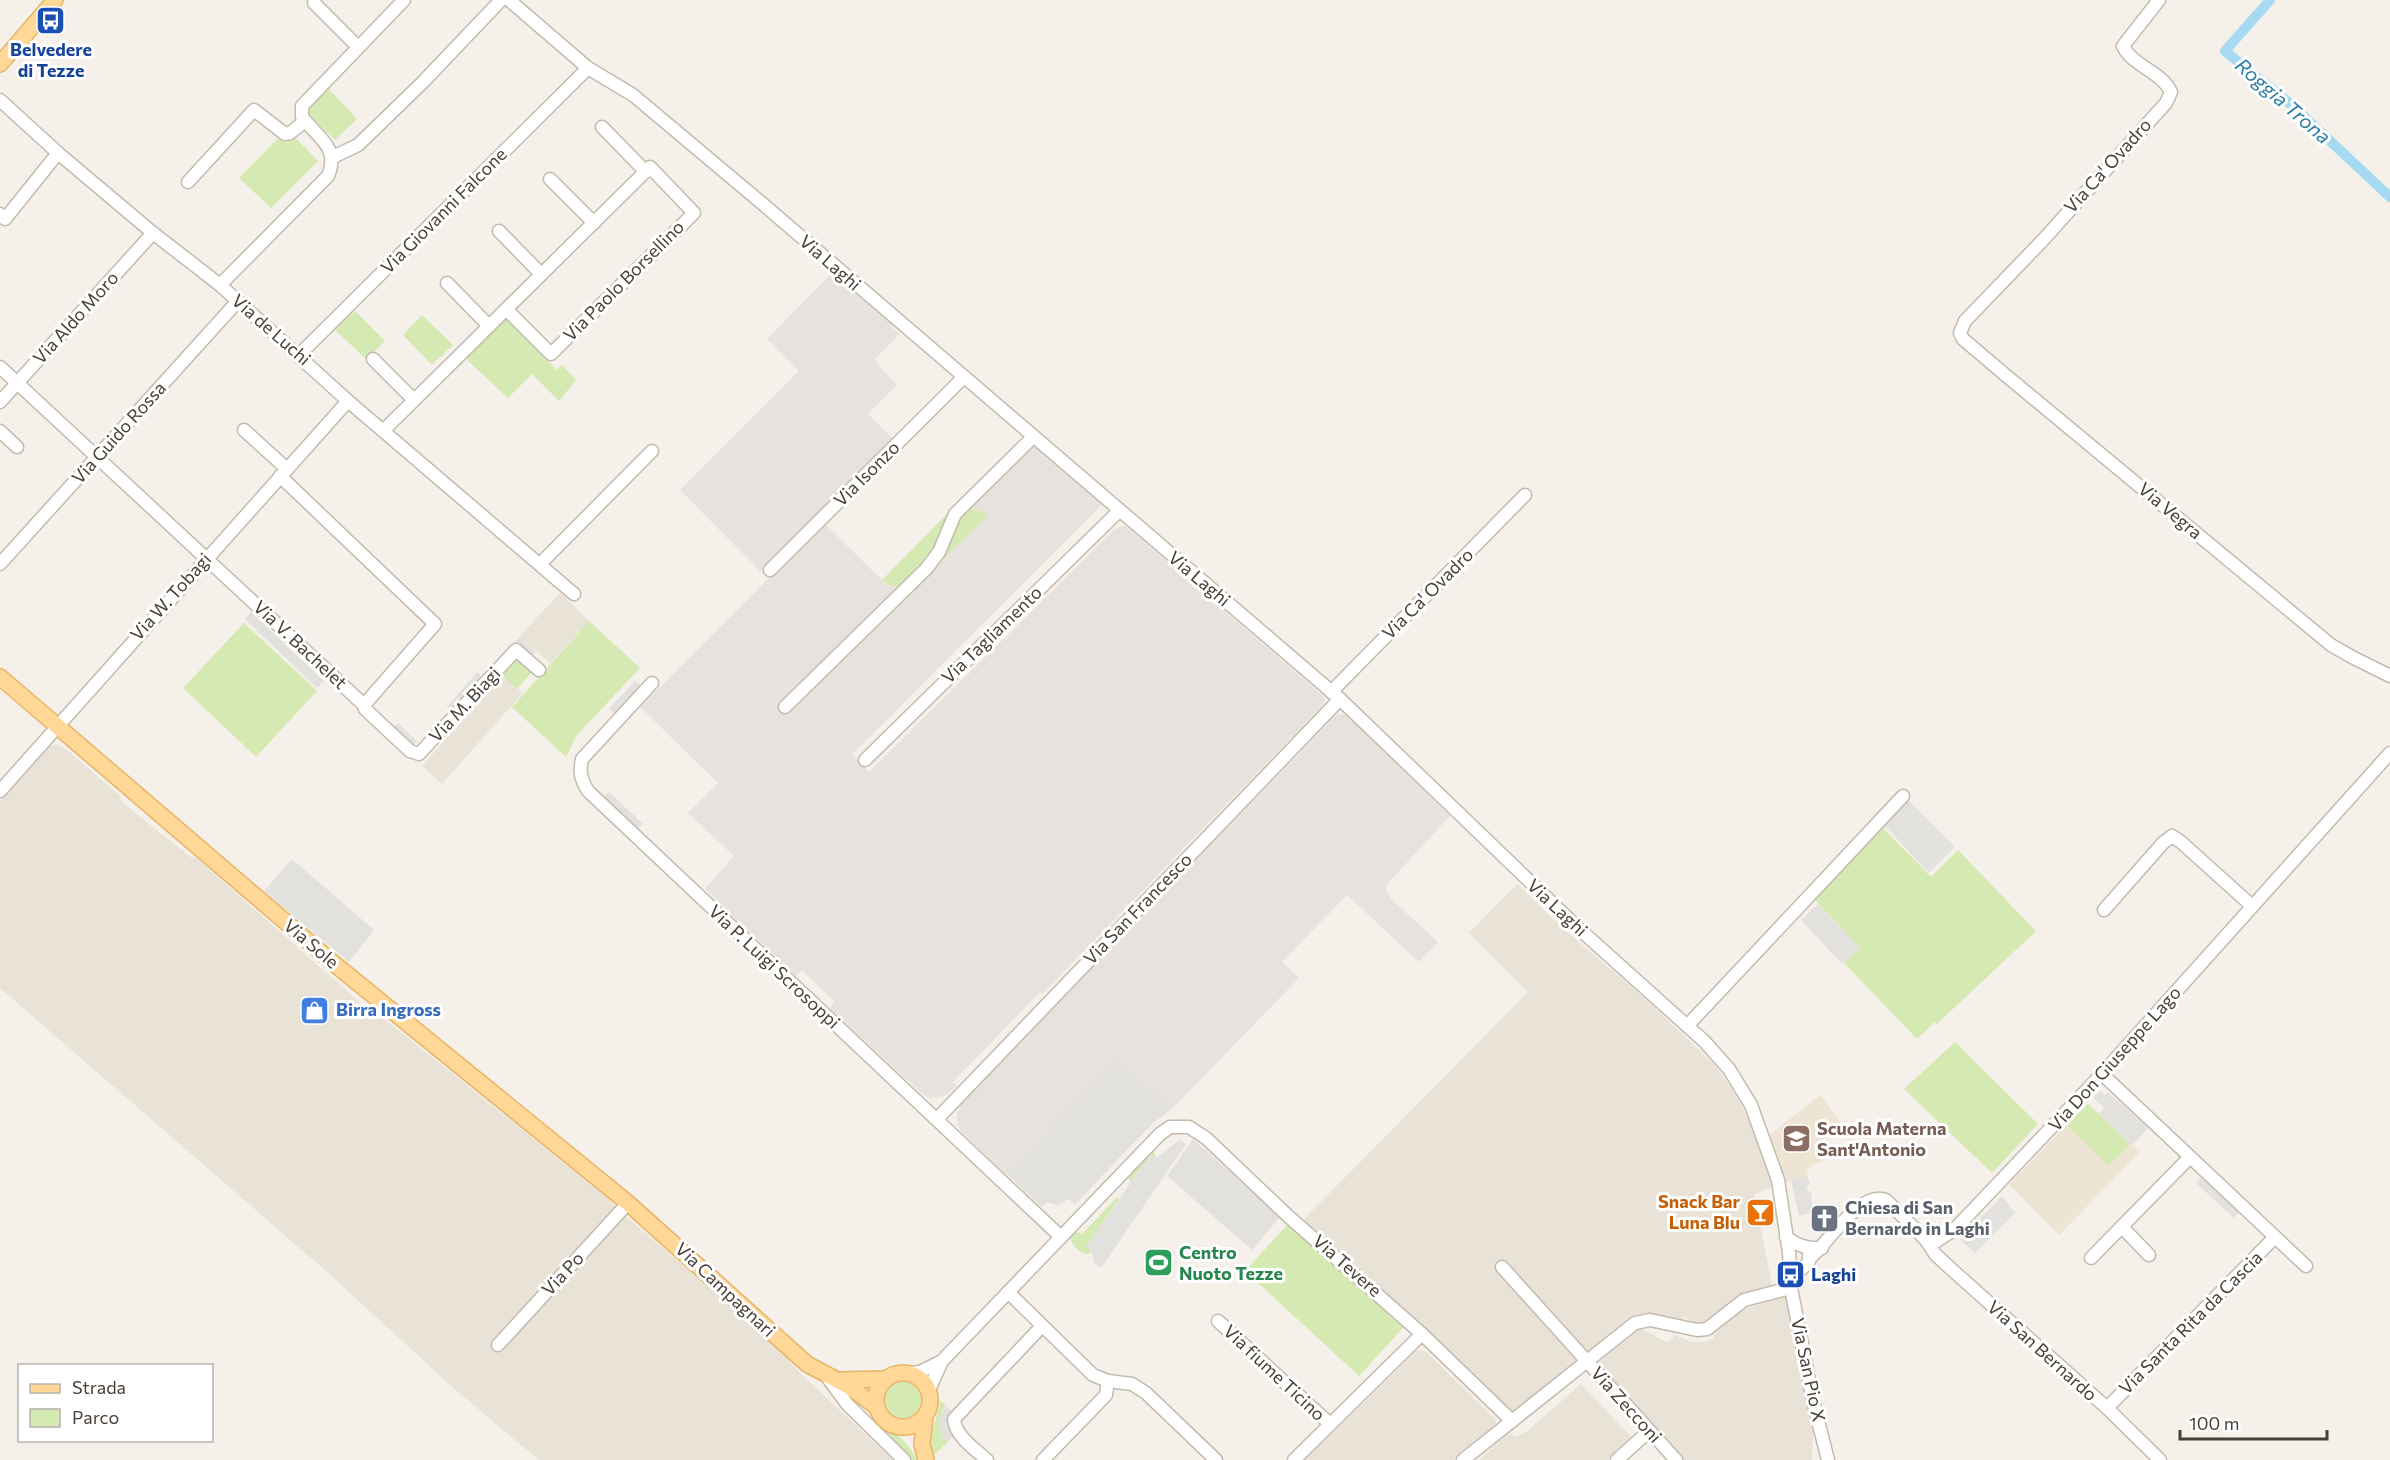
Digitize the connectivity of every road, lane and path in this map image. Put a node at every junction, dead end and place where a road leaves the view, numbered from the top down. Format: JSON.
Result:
{"nodes":[{"id":1,"x":55,"y":0,"type":"edge"},
{"id":2,"x":404,"y":0,"type":"edge"},
{"id":3,"x":501,"y":0,"type":"edge"},
{"id":4,"x":509,"y":0,"type":"edge"},
{"id":5,"x":2159,"y":0,"type":"edge"},
{"id":6,"x":314,"y":3,"type":"dead end"},
{"id":7,"x":358,"y":47,"type":"junction"},
{"id":8,"x":0,"y":64,"type":"edge"},
{"id":9,"x":588,"y":68,"type":"junction"},
{"id":10,"x":0,"y":100,"type":"edge"},
{"id":11,"x":304,"y":121,"type":"junction"},
{"id":12,"x":603,"y":127,"type":"dead end"},
{"id":13,"x":58,"y":153,"type":"junction"},
{"id":14,"x":333,"y":157,"type":"junction"},
{"id":15,"x":646,"y":172,"type":"junction"},
{"id":16,"x":550,"y":179,"type":"dead end"},
{"id":17,"x":188,"y":182,"type":"dead end"},
{"id":18,"x":0,"y":214,"type":"edge"},
{"id":19,"x":594,"y":223,"type":"junction"},
{"id":20,"x":499,"y":231,"type":"dead end"},
{"id":21,"x":153,"y":232,"type":"junction"},
{"id":22,"x":542,"y":274,"type":"junction"},
{"id":23,"x":447,"y":283,"type":"dead end"},
{"id":24,"x":220,"y":285,"type":"junction"},
{"id":25,"x":237,"y":302,"type":"junction"},
{"id":26,"x":506,"y":309,"type":"junction"},
{"id":27,"x":489,"y":326,"type":"junction"},
{"id":28,"x":1960,"y":333,"type":"joint"},
{"id":29,"x":299,"y":355,"type":"junction"},
{"id":30,"x":373,"y":359,"type":"dead end"},
{"id":31,"x":0,"y":367,"type":"edge"},
{"id":32,"x":964,"y":377,"type":"junction"},
{"id":33,"x":18,"y":383,"type":"junction"},
{"id":34,"x":348,"y":400,"type":"junction"},
{"id":35,"x":414,"y":400,"type":"junction"},
{"id":36,"x":0,"y":402,"type":"edge"},
{"id":37,"x":244,"y":430,"type":"dead end"},
{"id":38,"x":384,"y":430,"type":"junction"},
{"id":39,"x":0,"y":431,"type":"edge"},
{"id":40,"x":1033,"y":436,"type":"junction"},
{"id":41,"x":17,"y":447,"type":"dead end"},
{"id":42,"x":652,"y":451,"type":"dead end"},
{"id":43,"x":97,"y":456,"type":"junction"},
{"id":44,"x":284,"y":473,"type":"junction"},
{"id":45,"x":1525,"y":495,"type":"dead end"},
{"id":46,"x":1119,"y":511,"type":"junction"},
{"id":47,"x":206,"y":558,"type":"junction"},
{"id":48,"x":0,"y":564,"type":"edge"},
{"id":49,"x":540,"y":564,"type":"junction"},
{"id":50,"x":770,"y":570,"type":"dead end"},
{"id":51,"x":574,"y":594,"type":"dead end"},
{"id":52,"x":540,"y":670,"type":"dead end"},
{"id":53,"x":2390,"y":676,"type":"edge"},
{"id":54,"x":0,"y":677,"type":"edge"},
{"id":55,"x":652,"y":683,"type":"dead end"},
{"id":56,"x":1336,"y":696,"type":"junction"},
{"id":57,"x":364,"y":705,"type":"junction"},
{"id":58,"x":785,"y":707,"type":"dead end"},
{"id":59,"x":56,"y":726,"type":"junction"},
{"id":60,"x":2390,"y":753,"type":"edge"},
{"id":61,"x":866,"y":760,"type":"dead end"},
{"id":62,"x":0,"y":791,"type":"edge"},
{"id":63,"x":1903,"y":796,"type":"dead end"},
{"id":64,"x":2252,"y":906,"type":"junction"},
{"id":65,"x":2104,"y":910,"type":"dead end"},
{"id":66,"x":1688,"y":1026,"type":"junction"},
{"id":67,"x":2102,"y":1074,"type":"junction"},
{"id":68,"x":937,"y":1119,"type":"junction"},
{"id":69,"x":2190,"y":1157,"type":"junction"},
{"id":70,"x":628,"y":1203,"type":"junction"},
{"id":71,"x":2121,"y":1227,"type":"junction"},
{"id":72,"x":1061,"y":1237,"type":"junction"},
{"id":73,"x":2276,"y":1237,"type":"junction"},
{"id":74,"x":1926,"y":1240,"type":"junction"},
{"id":75,"x":2149,"y":1255,"type":"dead end"},
{"id":76,"x":1800,"y":1256,"type":"junction"},
{"id":77,"x":2091,"y":1258,"type":"dead end"},
{"id":78,"x":2306,"y":1266,"type":"dead end"},
{"id":79,"x":1502,"y":1267,"type":"dead end"},
{"id":80,"x":1792,"y":1283,"type":"junction"},
{"id":81,"x":1008,"y":1292,"type":"junction"},
{"id":82,"x":1218,"y":1321,"type":"dead end"},
{"id":83,"x":1042,"y":1326,"type":"junction"},
{"id":84,"x":1422,"y":1334,"type":"junction"},
{"id":85,"x":498,"y":1345,"type":"dead end"},
{"id":86,"x":1586,"y":1360,"type":"junction"},
{"id":87,"x":942,"y":1361,"type":"junction"},
{"id":88,"x":911,"y":1373,"type":"junction"},
{"id":89,"x":831,"y":1377,"type":"junction"},
{"id":90,"x":886,"y":1379,"type":"junction"},
{"id":91,"x":1108,"y":1381,"type":"junction"},
{"id":92,"x":929,"y":1390,"type":"junction"},
{"id":93,"x":878,"y":1407,"type":"junction"},
{"id":94,"x":2107,"y":1408,"type":"junction"},
{"id":95,"x":925,"y":1416,"type":"junction"},
{"id":96,"x":1512,"y":1420,"type":"junction"},
{"id":97,"x":1330,"y":1424,"type":"junction"},
{"id":98,"x":898,"y":1426,"type":"junction"},
{"id":99,"x":1648,"y":1431,"type":"junction"},
{"id":100,"x":1826,"y":1459,"type":"edge"},
{"id":101,"x":904,"y":1460,"type":"edge"},
{"id":102,"x":925,"y":1460,"type":"edge"},
{"id":103,"x":987,"y":1460,"type":"edge"},
{"id":104,"x":1043,"y":1460,"type":"edge"},
{"id":105,"x":1216,"y":1460,"type":"edge"},
{"id":106,"x":1294,"y":1460,"type":"edge"},
{"id":107,"x":1463,"y":1460,"type":"edge"},
{"id":108,"x":1617,"y":1460,"type":"edge"},
{"id":109,"x":1676,"y":1460,"type":"edge"},
{"id":110,"x":2160,"y":1460,"type":"edge"}],
"edges":[{"from":1,"to":8,"type":"main road"},
{"from":2,"to":7,"type":"street"},
{"from":3,"to":14,"type":"street"},
{"from":4,"to":9,"type":"street","name":"Via Laghi"},
{"from":5,"to":28,"type":"street","name":"Via Ca' Ovadro"},
{"from":6,"to":7,"type":"street"},
{"from":7,"to":11,"type":"street"},
{"from":9,"to":29,"type":"street","name":"Via Giovanni Falcone"},
{"from":9,"to":32,"type":"street","name":"Via Laghi"},
{"from":10,"to":13,"type":"street","name":"Via de Luchi"},
{"from":11,"to":14,"type":"street"},
{"from":11,"to":17,"type":"street"},
{"from":12,"to":15,"type":"street","name":"Via Paolo Borsellino"},
{"from":13,"to":18,"type":"street"},
{"from":13,"to":21,"type":"street","name":"Via de Luchi"},
{"from":14,"to":24,"type":"street"},
{"from":15,"to":19,"type":"street"},
{"from":15,"to":26,"type":"street","name":"Via Paolo Borsellino"},
{"from":16,"to":19,"type":"street"},
{"from":19,"to":22,"type":"street"},
{"from":20,"to":22,"type":"street"},
{"from":21,"to":24,"type":"street","name":"Via de Luchi"},
{"from":21,"to":33,"type":"street","name":"Via Aldo Moro"},
{"from":22,"to":26,"type":"street"},
{"from":23,"to":27,"type":"street"},
{"from":24,"to":25,"type":"street","name":"Via de Luchi"},
{"from":25,"to":29,"type":"street","name":"Via de Luchi"},
{"from":25,"to":43,"type":"street","name":"Via Guido Rossa"},
{"from":26,"to":27,"type":"street"},
{"from":27,"to":35,"type":"street"},
{"from":28,"to":53,"type":"street","name":"Via Vegra"},
{"from":29,"to":34,"type":"street","name":"Via de Luchi"},
{"from":30,"to":35,"type":"street"},
{"from":31,"to":33,"type":"street","name":"Via V. Bachelet"},
{"from":32,"to":40,"type":"street","name":"Via Laghi"},
{"from":32,"to":50,"type":"street","name":"Via Isonzo"},
{"from":33,"to":36,"type":"street","name":"Via Aldo Moro"},
{"from":33,"to":43,"type":"street","name":"Via V. Bachelet"},
{"from":34,"to":38,"type":"street","name":"Via de Luchi"},
{"from":34,"to":44,"type":"street","name":"Via W. Tobagi"},
{"from":35,"to":38,"type":"street"},
{"from":37,"to":44,"type":"street"},
{"from":38,"to":49,"type":"street","name":"Via de Luchi"},
{"from":39,"to":41,"type":"street"},
{"from":40,"to":46,"type":"street","name":"Via Laghi"},
{"from":40,"to":58,"type":"street"},
{"from":42,"to":49,"type":"street"},
{"from":43,"to":47,"type":"street","name":"Via V. Bachelet"},
{"from":43,"to":48,"type":"street","name":"Via Guido Rossa"},
{"from":44,"to":47,"type":"street","name":"Via W. Tobagi"},
{"from":44,"to":57,"type":"street"},
{"from":45,"to":56,"type":"street","name":"Via Ca' Ovadro"},
{"from":46,"to":56,"type":"street","name":"Via Laghi"},
{"from":46,"to":61,"type":"street","name":"Via Tagliamento"},
{"from":47,"to":57,"type":"street","name":"Via V. Bachelet"},
{"from":47,"to":59,"type":"street","name":"Via W. Tobagi"},
{"from":49,"to":51,"type":"street","name":"Via de Luchi"},
{"from":52,"to":57,"type":"street","name":"Via M. Biagi"},
{"from":54,"to":59,"type":"main road","name":"Via Sole"},
{"from":55,"to":68,"type":"street","name":"Via P. Luigi Scrosoppi"},
{"from":56,"to":66,"type":"street","name":"Via Laghi"},
{"from":56,"to":68,"type":"street","name":"Via San Francesco"},
{"from":59,"to":62,"type":"street","name":"Via W. Tobagi"},
{"from":59,"to":70,"type":"main road","name":"Via Sole"},
{"from":60,"to":64,"type":"street","name":"Via Don Giuseppe Lago"},
{"from":63,"to":66,"type":"street"},
{"from":64,"to":65,"type":"street"},
{"from":64,"to":67,"type":"street","name":"Via Don Giuseppe Lago"},
{"from":66,"to":76,"type":"street","name":"Via Laghi"},
{"from":67,"to":69,"type":"street","name":"Via Santa Rita da Cascia"},
{"from":67,"to":74,"type":"street","name":"Via Don Giuseppe Lago"},
{"from":68,"to":72,"type":"street","name":"Via P. Luigi Scrosoppi"},
{"from":69,"to":71,"type":"street"},
{"from":69,"to":73,"type":"street","name":"Via Santa Rita da Cascia"},
{"from":70,"to":85,"type":"street","name":"Via Po"},
{"from":70,"to":89,"type":"main road","name":"Via Campagnari"},
{"from":71,"to":75,"type":"street"},
{"from":71,"to":77,"type":"street"},
{"from":72,"to":81,"type":"street"},
{"from":72,"to":84,"type":"street","name":"Via Tevere"},
{"from":73,"to":78,"type":"street","name":"Via Santa Rita da Cascia"},
{"from":73,"to":94,"type":"street","name":"Via Santa Rita da Cascia"},
{"from":74,"to":76,"type":"street"},
{"from":74,"to":94,"type":"street","name":"Via San Bernardo"},
{"from":76,"to":80,"type":"street","name":"Via San Pio X"},
{"from":79,"to":86,"type":"street"},
{"from":80,"to":86,"type":"street","name":"Via Zecconi"},
{"from":80,"to":100,"type":"street","name":"Via San Pio X"},
{"from":81,"to":83,"type":"street"},
{"from":81,"to":87,"type":"street"},
{"from":82,"to":97,"type":"street","name":"Via fiume Ticino"},
{"from":83,"to":91,"type":"street"},
{"from":83,"to":103,"type":"street"},
{"from":84,"to":96,"type":"street","name":"Via Tevere"},
{"from":84,"to":97,"type":"street"},
{"from":86,"to":96,"type":"street"},
{"from":86,"to":99,"type":"street","name":"Via Zecconi"},
{"from":87,"to":88,"type":"street"},
{"from":87,"to":92,"type":"street"},
{"from":88,"to":90,"type":"main road"},
{"from":88,"to":92,"type":"main road"},
{"from":89,"to":90,"type":"main road"},
{"from":89,"to":93,"type":"main road","name":"Via Campagnari"},
{"from":89,"to":101,"type":"street","name":"Via Campagnari"},
{"from":90,"to":93,"type":"main road"},
{"from":91,"to":104,"type":"street"},
{"from":91,"to":105,"type":"street"},
{"from":92,"to":95,"type":"main road"},
{"from":93,"to":98,"type":"main road"},
{"from":94,"to":110,"type":"street","name":"Via San Bernardo"},
{"from":95,"to":98,"type":"main road"},
{"from":95,"to":102,"type":"main road"},
{"from":96,"to":107,"type":"street"},
{"from":97,"to":106,"type":"street"},
{"from":98,"to":102,"type":"main road"},
{"from":99,"to":108,"type":"street"},
{"from":99,"to":109,"type":"street","name":"Via Zecconi"}]}
